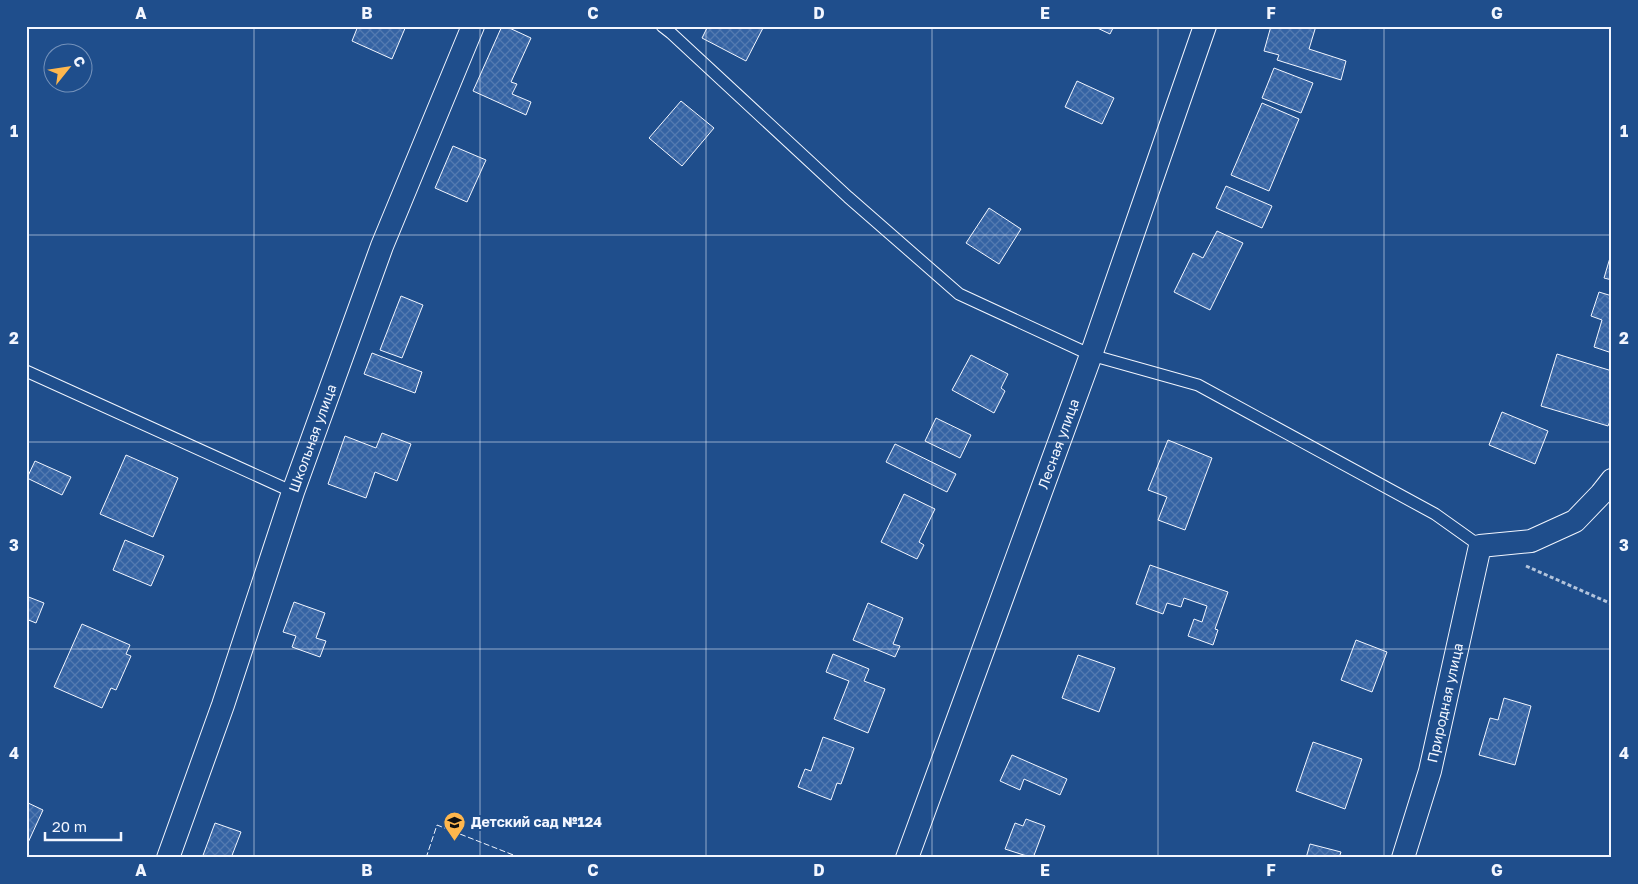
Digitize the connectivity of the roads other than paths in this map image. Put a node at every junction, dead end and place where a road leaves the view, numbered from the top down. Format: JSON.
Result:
{"nodes":[{"id":1,"x":473,"y":26,"type":"edge"},
{"id":2,"x":662,"y":26,"type":"edge"},
{"id":3,"x":1204,"y":26,"type":"edge"},
{"id":4,"x":1091,"y":355,"type":"junction"},
{"id":5,"x":26,"y":372,"type":"edge"},
{"id":6,"x":1612,"y":480,"type":"edge"},
{"id":7,"x":293,"y":492,"type":"junction"},
{"id":8,"x":1480,"y":546,"type":"junction"},
{"id":9,"x":168,"y":858,"type":"edge"},
{"id":10,"x":907,"y":858,"type":"edge"},
{"id":11,"x":1403,"y":858,"type":"edge"}],
"edges":[{"from":1,"to":7,"type":"street","name":"Школьная улица"},
{"from":2,"to":4,"type":"lane"},
{"from":3,"to":4,"type":"street","name":"Лесная улица"},
{"from":4,"to":8,"type":"lane"},
{"from":4,"to":10,"type":"street","name":"Лесная улица"},
{"from":5,"to":7,"type":"lane"},
{"from":6,"to":8,"type":"street"},
{"from":7,"to":9,"type":"street","name":"Школьная улица"},
{"from":8,"to":11,"type":"street","name":"Природная улица"}]}
